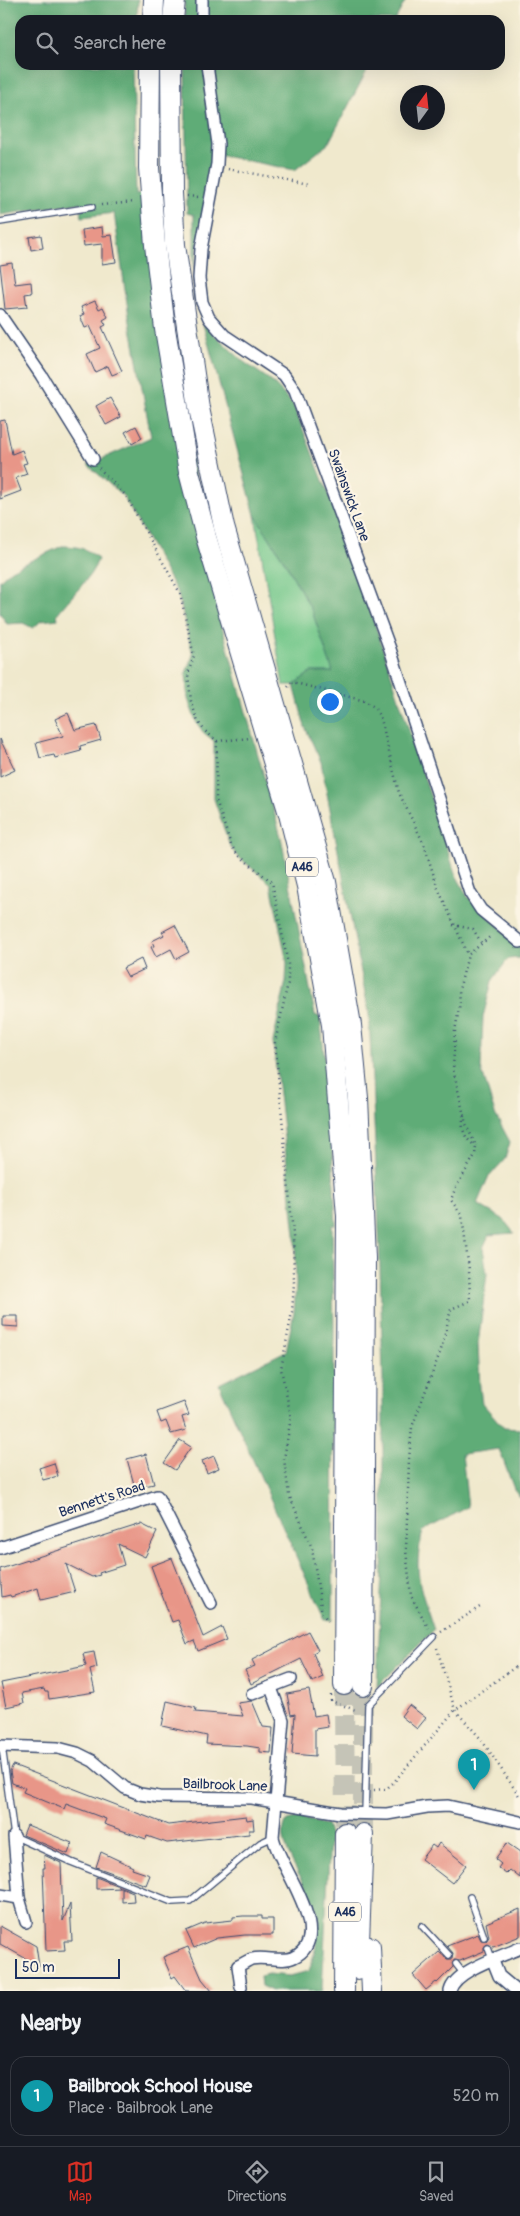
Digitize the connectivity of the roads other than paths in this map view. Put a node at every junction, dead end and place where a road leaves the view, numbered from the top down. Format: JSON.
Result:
{"nodes":[{"id":1,"x":154,"y":0,"type":"edge"},
{"id":2,"x":175,"y":0,"type":"edge"},
{"id":3,"x":202,"y":0,"type":"edge"},
{"id":4,"x":153,"y":15,"type":"edge"},
{"id":5,"x":174,"y":15,"type":"edge"},
{"id":6,"x":202,"y":15,"type":"edge"},
{"id":7,"x":150,"y":70,"type":"edge"},
{"id":8,"x":171,"y":70,"type":"edge"},
{"id":9,"x":208,"y":70,"type":"edge"},
{"id":10,"x":92,"y":206,"type":"dead end"},
{"id":11,"x":0,"y":222,"type":"edge"},
{"id":12,"x":0,"y":315,"type":"edge"},
{"id":13,"x":93,"y":459,"type":"road end"},
{"id":14,"x":520,"y":942,"type":"edge"},
{"id":15,"x":0,"y":1548,"type":"edge"},
{"id":16,"x":211,"y":1603,"type":"dead end"},
{"id":17,"x":434,"y":1637,"type":"road end"},
{"id":18,"x":291,"y":1679,"type":"dead end"},
{"id":19,"x":271,"y":1688,"type":"junction"},
{"id":20,"x":252,"y":1694,"type":"dead end"},
{"id":21,"x":1,"y":1746,"type":"edge"},
{"id":22,"x":278,"y":1802,"type":"junction"},
{"id":23,"x":365,"y":1814,"type":"junction"},
{"id":24,"x":520,"y":1822,"type":"edge"},
{"id":25,"x":14,"y":1836,"type":"junction"},
{"id":26,"x":273,"y":1837,"type":"junction"},
{"id":27,"x":362,"y":1886,"type":"junction"},
{"id":28,"x":0,"y":1895,"type":"edge"},
{"id":29,"x":470,"y":1897,"type":"dead end"},
{"id":30,"x":19,"y":1898,"type":"junction"},
{"id":31,"x":26,"y":1922,"type":"dead end"},
{"id":32,"x":422,"y":1926,"type":"dead end"},
{"id":33,"x":484,"y":1937,"type":"dead end"},
{"id":34,"x":488,"y":1948,"type":"dead end"},
{"id":35,"x":520,"y":1948,"type":"edge"},
{"id":36,"x":449,"y":1955,"type":"dead end"},
{"id":37,"x":493,"y":1961,"type":"junction"},
{"id":38,"x":242,"y":1989,"type":"edge"},
{"id":39,"x":344,"y":1991,"type":"edge"},
{"id":40,"x":358,"y":1991,"type":"edge"},
{"id":41,"x":372,"y":1991,"type":"edge"},
{"id":42,"x":450,"y":1991,"type":"edge"},
{"id":43,"x":517,"y":1991,"type":"edge"}],
"edges":[{"from":1,"to":4,"type":"highway"},
{"from":2,"to":5,"type":"highway"},
{"from":3,"to":6,"type":"street"},
{"from":7,"to":8,"type":"highway","number":"A46"},
{"from":9,"to":14,"type":"street","name":"Swainswick Lane"},
{"from":10,"to":11,"type":"lane"},
{"from":12,"to":13,"type":"street"},
{"from":15,"to":16,"type":"street","name":"Bennett's Road"},
{"from":17,"to":23,"type":"lane"},
{"from":18,"to":19,"type":"street"},
{"from":19,"to":20,"type":"street"},
{"from":19,"to":22,"type":"street"},
{"from":21,"to":22,"type":"street","name":"Bailbrook Lane"},
{"from":21,"to":25,"type":"lane"},
{"from":22,"to":23,"type":"street","name":"Bailbrook Lane"},
{"from":22,"to":26,"type":"street"},
{"from":23,"to":24,"type":"street","name":"Bailbrook Lane"},
{"from":25,"to":26,"type":"lane"},
{"from":25,"to":30,"type":"street"},
{"from":26,"to":38,"type":"street"},
{"from":27,"to":39,"type":"highway","number":"A46"},
{"from":27,"to":40,"type":"highway","number":"A46"},
{"from":27,"to":41,"type":"highway"},
{"from":28,"to":30,"type":"street"},
{"from":29,"to":33,"type":"lane"},
{"from":30,"to":31,"type":"street"},
{"from":32,"to":36,"type":"lane"},
{"from":34,"to":37,"type":"lane"},
{"from":35,"to":37,"type":"street"},
{"from":37,"to":42,"type":"street"},
{"from":37,"to":43,"type":"street"}]}
